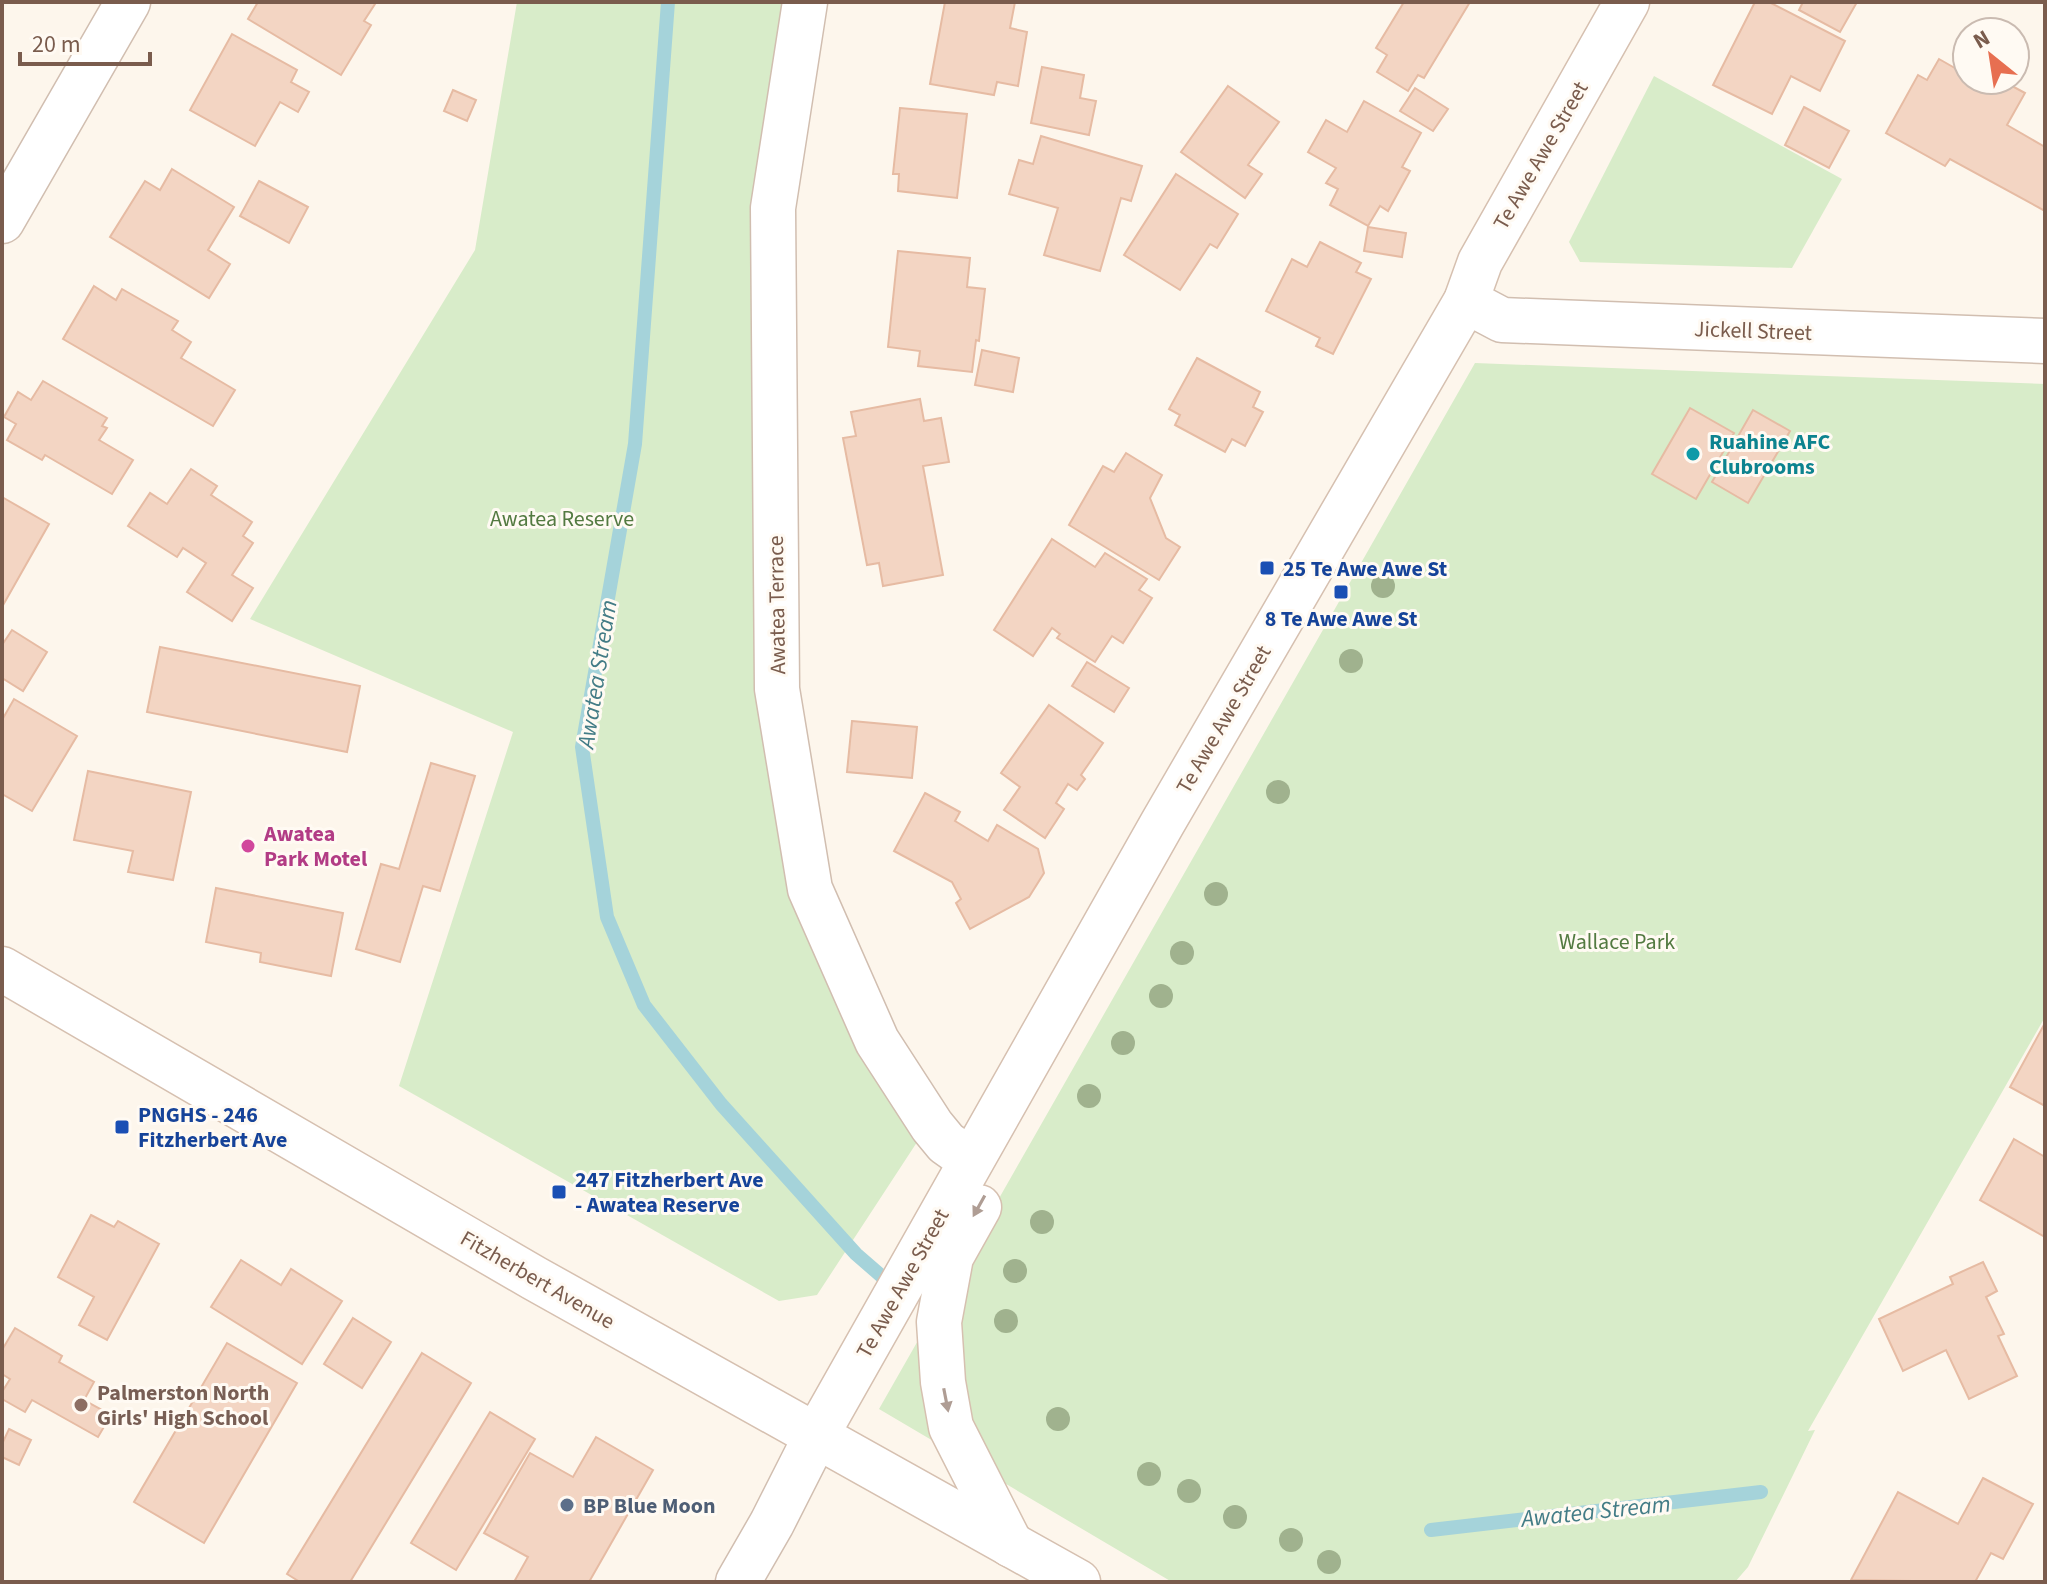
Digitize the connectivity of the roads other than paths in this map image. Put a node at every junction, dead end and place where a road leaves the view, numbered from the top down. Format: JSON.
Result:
{"nodes":[{"id":1,"x":128,"y":2,"type":"edge"},
{"id":2,"x":805,"y":2,"type":"edge"},
{"id":3,"x":1627,"y":2,"type":"edge"},
{"id":4,"x":2,"y":221,"type":"edge"},
{"id":5,"x":1466,"y":301,"type":"junction"},
{"id":6,"x":2045,"y":341,"type":"edge"},
{"id":7,"x":2,"y":969,"type":"edge"},
{"id":8,"x":1074,"y":981,"type":"junction"},
{"id":9,"x":970,"y":1160,"type":"junction"},
{"id":10,"x":816,"y":1436,"type":"junction"},
{"id":11,"x":1011,"y":1545,"type":"junction"},
{"id":12,"x":738,"y":1582,"type":"edge"},
{"id":13,"x":1078,"y":1582,"type":"edge"}],
"edges":[{"from":1,"to":4,"type":"main road"},
{"from":2,"to":9,"type":"main road","name":"Awatea Terrace"},
{"from":3,"to":5,"type":"main road","name":"Te Awe Awe Street"},
{"from":5,"to":6,"type":"main road","name":"Jickell Street"},
{"from":5,"to":8,"type":"main road","name":"Te Awe Awe Street"},
{"from":7,"to":10,"type":"main road","name":"Fitzherbert Avenue"},
{"from":8,"to":9,"type":"main road","name":"Te Awe Awe Street"},
{"from":8,"to":11,"type":"main road","one_way":true},
{"from":9,"to":10,"type":"main road","name":"Te Awe Awe Street"},
{"from":10,"to":11,"type":"main road","name":"Fitzherbert Avenue"},
{"from":10,"to":12,"type":"main road","name":"Te Awe Awe Street"},
{"from":11,"to":13,"type":"main road","name":"Fitzherbert Avenue"}]}
